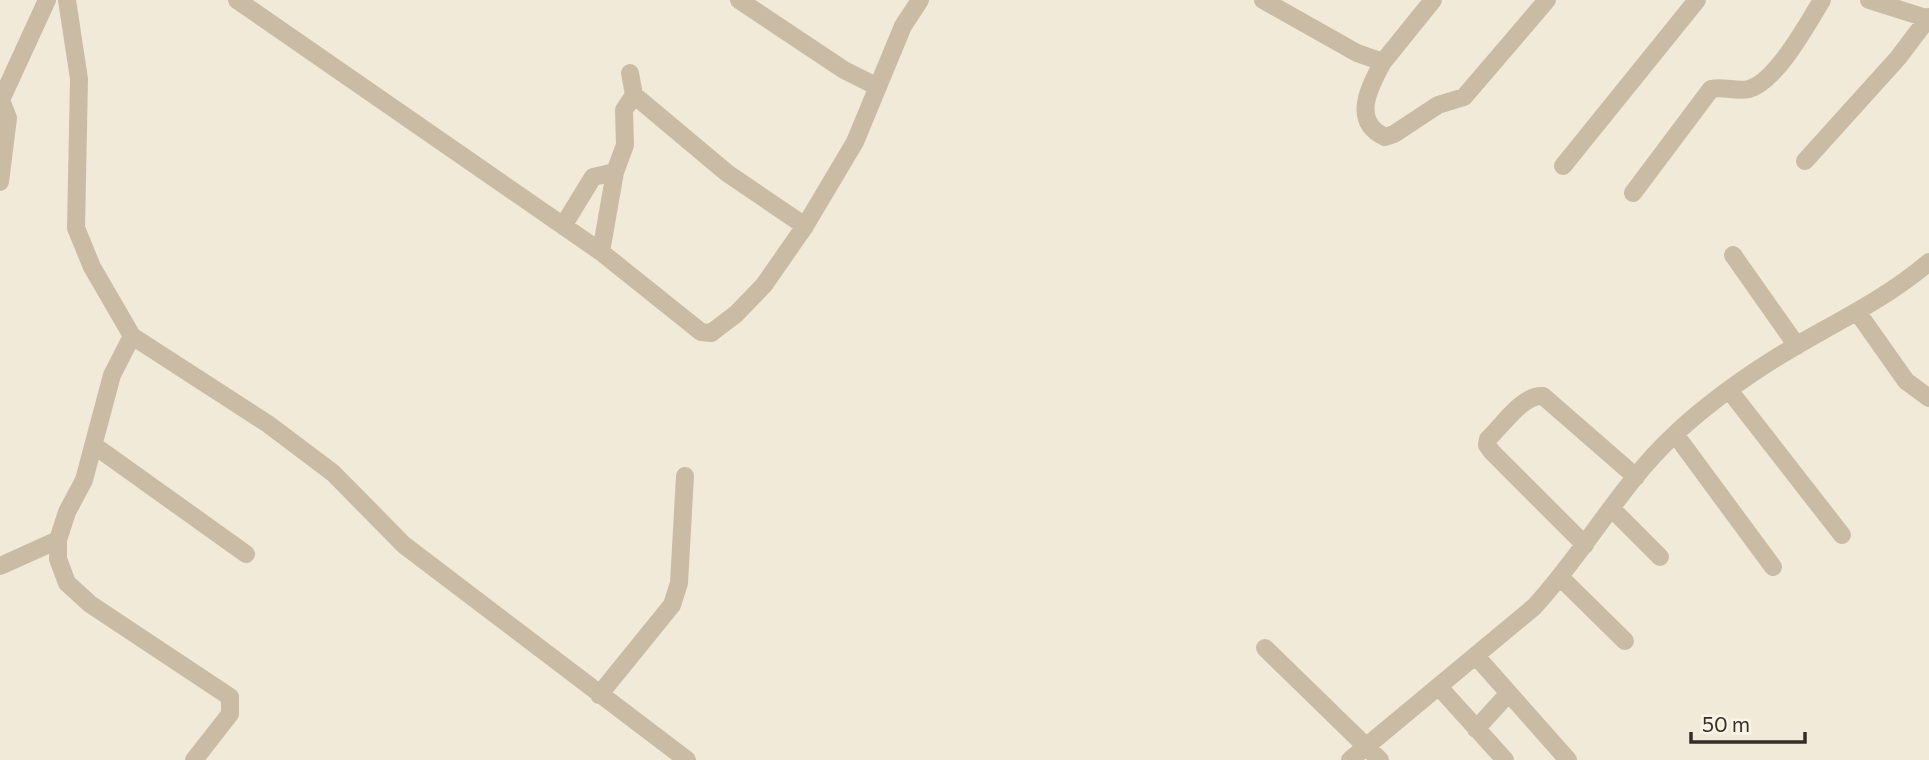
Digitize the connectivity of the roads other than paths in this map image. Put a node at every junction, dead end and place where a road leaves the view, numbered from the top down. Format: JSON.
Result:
{"nodes":[{"id":1,"x":47,"y":0,"type":"edge"},
{"id":2,"x":67,"y":0,"type":"edge"},
{"id":3,"x":237,"y":0,"type":"edge"},
{"id":4,"x":739,"y":0,"type":"edge"},
{"id":5,"x":920,"y":0,"type":"edge"},
{"id":6,"x":1263,"y":0,"type":"edge"},
{"id":7,"x":1433,"y":0,"type":"edge"},
{"id":8,"x":1547,"y":0,"type":"edge"},
{"id":9,"x":1697,"y":0,"type":"edge"},
{"id":10,"x":1822,"y":0,"type":"edge"},
{"id":11,"x":1869,"y":0,"type":"edge"},
{"id":12,"x":1928,"y":18,"type":"edge"},
{"id":13,"x":1357,"y":53,"type":"junction"},
{"id":14,"x":1383,"y":62,"type":"junction"},
{"id":15,"x":630,"y":73,"type":"dead end"},
{"id":16,"x":878,"y":87,"type":"junction"},
{"id":17,"x":1368,"y":88,"type":"junction"},
{"id":18,"x":634,"y":95,"type":"junction"},
{"id":19,"x":1,"y":105,"type":"edge"},
{"id":20,"x":1805,"y":161,"type":"dead end"},
{"id":21,"x":1563,"y":166,"type":"dead end"},
{"id":22,"x":615,"y":172,"type":"junction"},
{"id":23,"x":0,"y":182,"type":"edge"},
{"id":24,"x":1633,"y":194,"type":"dead end"},
{"id":25,"x":563,"y":226,"type":"junction"},
{"id":26,"x":805,"y":226,"type":"junction"},
{"id":27,"x":601,"y":252,"type":"junction"},
{"id":28,"x":1733,"y":255,"type":"dead end"},
{"id":29,"x":1929,"y":262,"type":"edge"},
{"id":30,"x":1858,"y":313,"type":"junction"},
{"id":31,"x":132,"y":336,"type":"junction"},
{"id":32,"x":1797,"y":346,"type":"junction"},
{"id":33,"x":1729,"y":390,"type":"junction"},
{"id":34,"x":1929,"y":398,"type":"edge"},
{"id":35,"x":1675,"y":434,"type":"junction"},
{"id":36,"x":95,"y":446,"type":"junction"},
{"id":37,"x":685,"y":476,"type":"dead end"},
{"id":38,"x":1636,"y":477,"type":"junction"},
{"id":39,"x":1611,"y":508,"type":"junction"},
{"id":40,"x":1842,"y":535,"type":"dead end"},
{"id":41,"x":58,"y":540,"type":"junction"},
{"id":42,"x":1585,"y":545,"type":"junction"},
{"id":43,"x":246,"y":554,"type":"dead end"},
{"id":44,"x":1660,"y":557,"type":"dead end"},
{"id":45,"x":0,"y":566,"type":"edge"},
{"id":46,"x":1773,"y":567,"type":"dead end"},
{"id":47,"x":1561,"y":578,"type":"junction"},
{"id":48,"x":1625,"y":641,"type":"dead end"},
{"id":49,"x":1265,"y":648,"type":"dead end"},
{"id":50,"x":1476,"y":656,"type":"junction"},
{"id":51,"x":1440,"y":688,"type":"junction"},
{"id":52,"x":1508,"y":694,"type":"junction"},
{"id":53,"x":599,"y":695,"type":"junction"},
{"id":54,"x":1476,"y":729,"type":"junction"},
{"id":55,"x":1364,"y":745,"type":"junction"},
{"id":56,"x":194,"y":760,"type":"edge"},
{"id":57,"x":687,"y":760,"type":"edge"},
{"id":58,"x":1350,"y":760,"type":"edge"},
{"id":59,"x":1380,"y":760,"type":"edge"},
{"id":60,"x":1505,"y":760,"type":"edge"},
{"id":61,"x":1568,"y":760,"type":"edge"}],
"edges":[{"from":1,"to":19,"type":"street"},
{"from":2,"to":31,"type":"street"},
{"from":3,"to":25,"type":"street"},
{"from":4,"to":16,"type":"street"},
{"from":5,"to":16,"type":"street"},
{"from":6,"to":13,"type":"street"},
{"from":7,"to":14,"type":"street"},
{"from":8,"to":17,"type":"street"},
{"from":9,"to":21,"type":"street"},
{"from":10,"to":24,"type":"street"},
{"from":11,"to":12,"type":"street"},
{"from":12,"to":20,"type":"street"},
{"from":13,"to":14,"type":"street"},
{"from":13,"to":17,"type":"street"},
{"from":14,"to":17,"type":"street"},
{"from":15,"to":18,"type":"street"},
{"from":16,"to":26,"type":"street"},
{"from":18,"to":22,"type":"street"},
{"from":18,"to":26,"type":"street"},
{"from":19,"to":23,"type":"street"},
{"from":22,"to":25,"type":"street"},
{"from":22,"to":27,"type":"street"},
{"from":25,"to":27,"type":"street"},
{"from":26,"to":27,"type":"street"},
{"from":28,"to":32,"type":"street"},
{"from":29,"to":30,"type":"street"},
{"from":30,"to":32,"type":"street"},
{"from":30,"to":34,"type":"street"},
{"from":31,"to":36,"type":"street"},
{"from":31,"to":53,"type":"street"},
{"from":32,"to":33,"type":"street"},
{"from":33,"to":35,"type":"street"},
{"from":33,"to":40,"type":"street"},
{"from":35,"to":38,"type":"street"},
{"from":35,"to":46,"type":"street"},
{"from":36,"to":41,"type":"street"},
{"from":36,"to":43,"type":"street"},
{"from":37,"to":53,"type":"street"},
{"from":38,"to":39,"type":"street"},
{"from":38,"to":42,"type":"street"},
{"from":39,"to":42,"type":"street"},
{"from":39,"to":44,"type":"street"},
{"from":41,"to":45,"type":"street"},
{"from":41,"to":56,"type":"street"},
{"from":42,"to":47,"type":"street"},
{"from":47,"to":48,"type":"street"},
{"from":47,"to":50,"type":"street"},
{"from":49,"to":55,"type":"street"},
{"from":50,"to":51,"type":"street"},
{"from":50,"to":52,"type":"street"},
{"from":51,"to":54,"type":"street"},
{"from":51,"to":55,"type":"street"},
{"from":52,"to":54,"type":"street"},
{"from":52,"to":61,"type":"street"},
{"from":53,"to":57,"type":"street"},
{"from":54,"to":60,"type":"street"},
{"from":55,"to":58,"type":"street"},
{"from":55,"to":59,"type":"street"}]}
